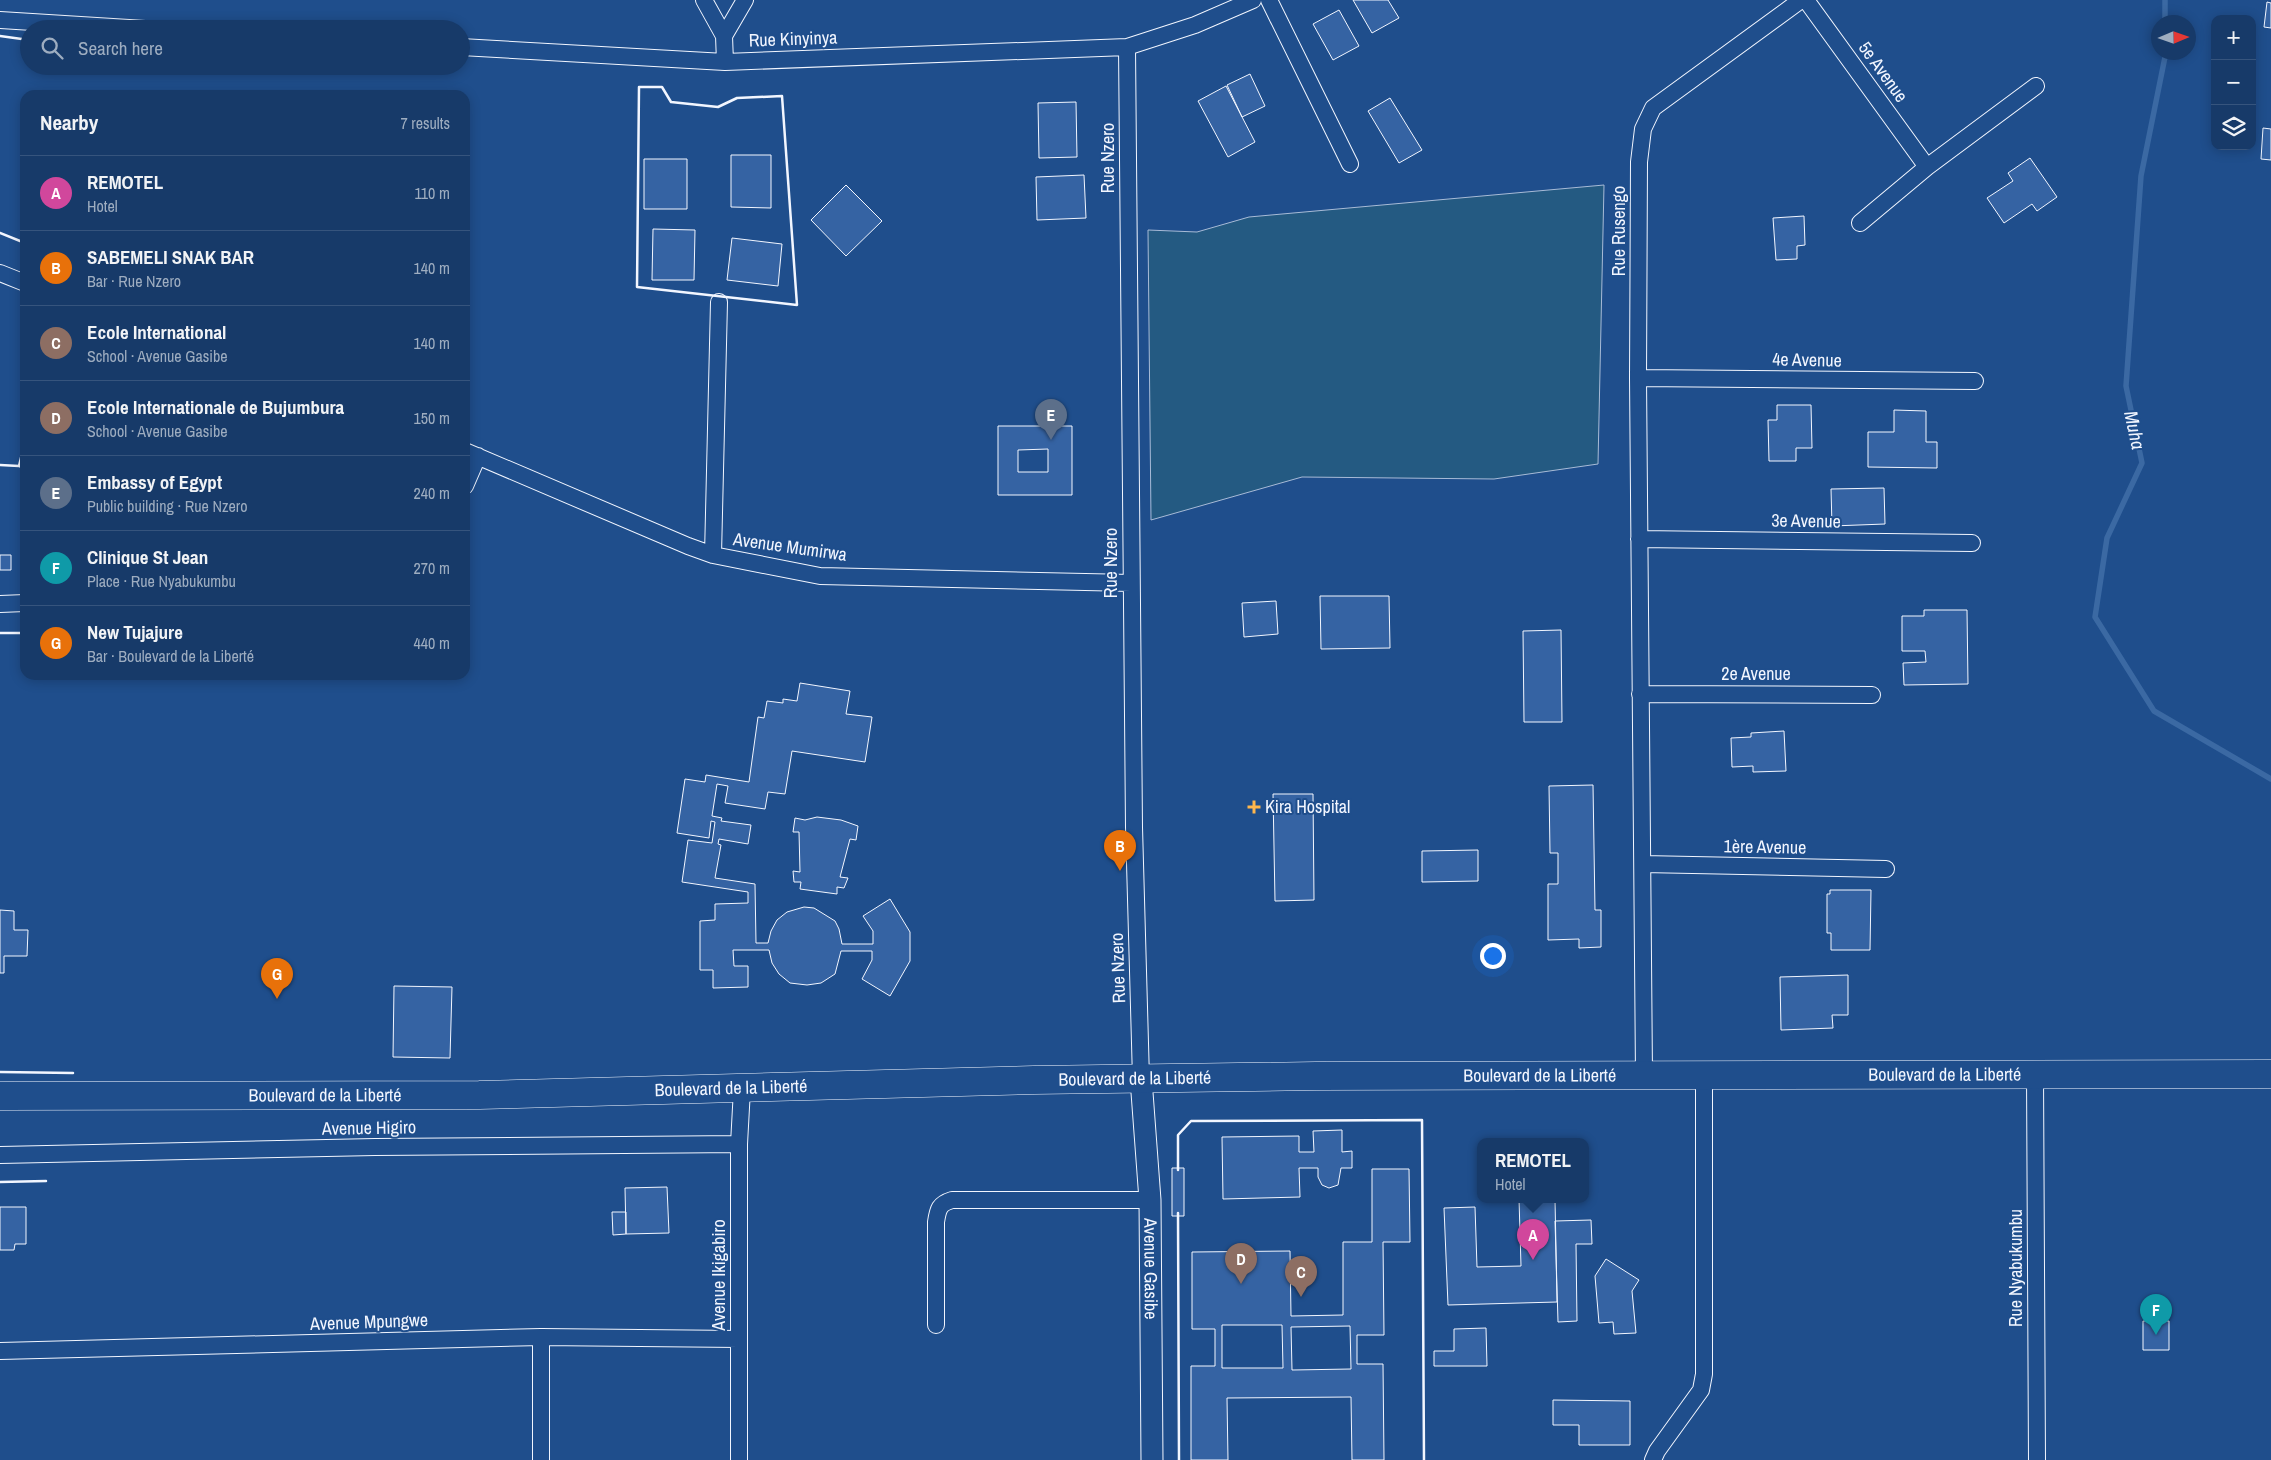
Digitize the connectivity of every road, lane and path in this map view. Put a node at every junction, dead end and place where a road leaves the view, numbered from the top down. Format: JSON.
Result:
{"nodes":[{"id":1,"x":704,"y":0,"type":"edge"},
{"id":2,"x":745,"y":0,"type":"edge"},
{"id":3,"x":1253,"y":0,"type":"edge"},
{"id":4,"x":1269,"y":0,"type":"edge"},
{"id":5,"x":1801,"y":0,"type":"edge"},
{"id":6,"x":1806,"y":0,"type":"edge"},
{"id":7,"x":0,"y":20,"type":"edge"},
{"id":8,"x":20,"y":21,"type":"edge"},
{"id":9,"x":724,"y":36,"type":"junction"},
{"id":10,"x":1127,"y":47,"type":"junction"},
{"id":11,"x":470,"y":48,"type":"edge"},
{"id":12,"x":725,"y":62,"type":"junction"},
{"id":13,"x":2036,"y":86,"type":"dead end"},
{"id":14,"x":1350,"y":164,"type":"dead end"},
{"id":15,"x":1927,"y":167,"type":"junction"},
{"id":16,"x":1860,"y":223,"type":"dead end"},
{"id":17,"x":0,"y":273,"type":"edge"},
{"id":18,"x":20,"y":281,"type":"edge"},
{"id":19,"x":719,"y":302,"type":"dead end"},
{"id":20,"x":1638,"y":378,"type":"junction"},
{"id":21,"x":1975,"y":381,"type":"dead end"},
{"id":22,"x":471,"y":454,"type":"edge"},
{"id":23,"x":1639,"y":539,"type":"junction"},
{"id":24,"x":1972,"y":543,"type":"dead end"},
{"id":25,"x":713,"y":556,"type":"junction"},
{"id":26,"x":1131,"y":583,"type":"junction"},
{"id":27,"x":20,"y":603,"type":"edge"},
{"id":28,"x":0,"y":604,"type":"edge"},
{"id":29,"x":1640,"y":694,"type":"junction"},
{"id":30,"x":1872,"y":695,"type":"dead end"},
{"id":31,"x":1643,"y":864,"type":"junction"},
{"id":32,"x":1886,"y":869,"type":"dead end"},
{"id":33,"x":2271,"y":1074,"type":"edge"},
{"id":34,"x":1644,"y":1075,"type":"junction"},
{"id":35,"x":1704,"y":1075,"type":"junction"},
{"id":36,"x":2035,"y":1075,"type":"junction"},
{"id":37,"x":1141,"y":1079,"type":"junction"},
{"id":38,"x":742,"y":1089,"type":"junction"},
{"id":39,"x":0,"y":1096,"type":"edge"},
{"id":40,"x":738,"y":1144,"type":"junction"},
{"id":41,"x":0,"y":1155,"type":"edge"},
{"id":42,"x":1150,"y":1200,"type":"junction"},
{"id":43,"x":936,"y":1324,"type":"dead end"},
{"id":44,"x":541,"y":1337,"type":"junction"},
{"id":45,"x":740,"y":1338,"type":"junction"},
{"id":46,"x":0,"y":1351,"type":"edge"},
{"id":47,"x":542,"y":1460,"type":"edge"},
{"id":48,"x":739,"y":1460,"type":"edge"},
{"id":49,"x":1152,"y":1460,"type":"edge"},
{"id":50,"x":1653,"y":1460,"type":"edge"},
{"id":51,"x":2037,"y":1460,"type":"edge"}],
"edges":[{"from":1,"to":9,"type":"street"},
{"from":2,"to":9,"type":"street"},
{"from":3,"to":10,"type":"street","name":"Rue Kinyinya"},
{"from":4,"to":14,"type":"street"},
{"from":5,"to":20,"type":"street","name":"Rue Rusengo"},
{"from":6,"to":15,"type":"street","name":"5e Avenue"},
{"from":7,"to":8,"type":"street"},
{"from":9,"to":12,"type":"street"},
{"from":10,"to":12,"type":"street","name":"Rue Kinyinya"},
{"from":10,"to":26,"type":"street","name":"Rue Nzero"},
{"from":11,"to":12,"type":"street","name":"Rue Kinyinya"},
{"from":13,"to":15,"type":"street"},
{"from":15,"to":16,"type":"street"},
{"from":17,"to":18,"type":"street"},
{"from":19,"to":25,"type":"street"},
{"from":20,"to":21,"type":"street","name":"4e Avenue"},
{"from":20,"to":23,"type":"street","name":"Rue Rusengo"},
{"from":22,"to":25,"type":"street","name":"Avenue Mumirwa"},
{"from":23,"to":24,"type":"street","name":"3e Avenue"},
{"from":23,"to":29,"type":"street","name":"Rue Rusengo"},
{"from":25,"to":26,"type":"street","name":"Avenue Mumirwa"},
{"from":26,"to":37,"type":"street","name":"Rue Nzero"},
{"from":27,"to":28,"type":"street"},
{"from":29,"to":30,"type":"street","name":"2e Avenue"},
{"from":29,"to":31,"type":"street","name":"Rue Rusengo"},
{"from":31,"to":32,"type":"street","name":"1ère Avenue"},
{"from":31,"to":34,"type":"street","name":"Rue Rusengo"},
{"from":33,"to":36,"type":"highway","name":"Boulevard de la Liberté"},
{"from":34,"to":35,"type":"highway","name":"Boulevard de la Liberté"},
{"from":34,"to":37,"type":"highway","name":"Boulevard de la Liberté"},
{"from":35,"to":36,"type":"highway","name":"Boulevard de la Liberté"},
{"from":35,"to":50,"type":"street"},
{"from":36,"to":51,"type":"street","name":"Rue Nyabukumbu"},
{"from":37,"to":38,"type":"highway","name":"Boulevard de la Liberté"},
{"from":37,"to":42,"type":"street","name":"Avenue Gasibe"},
{"from":38,"to":39,"type":"highway","name":"Boulevard de la Liberté"},
{"from":38,"to":40,"type":"street","name":"Avenue Ikigabiro"},
{"from":40,"to":41,"type":"street","name":"Avenue Higiro"},
{"from":40,"to":45,"type":"street","name":"Avenue Ikigabiro"},
{"from":42,"to":43,"type":"street"},
{"from":42,"to":49,"type":"street","name":"Avenue Gasibe"},
{"from":44,"to":45,"type":"street","name":"Avenue Mpungwe"},
{"from":44,"to":46,"type":"street","name":"Avenue Mpungwe"},
{"from":44,"to":47,"type":"street"},
{"from":45,"to":48,"type":"street","name":"Avenue Ikigabiro"}]}
